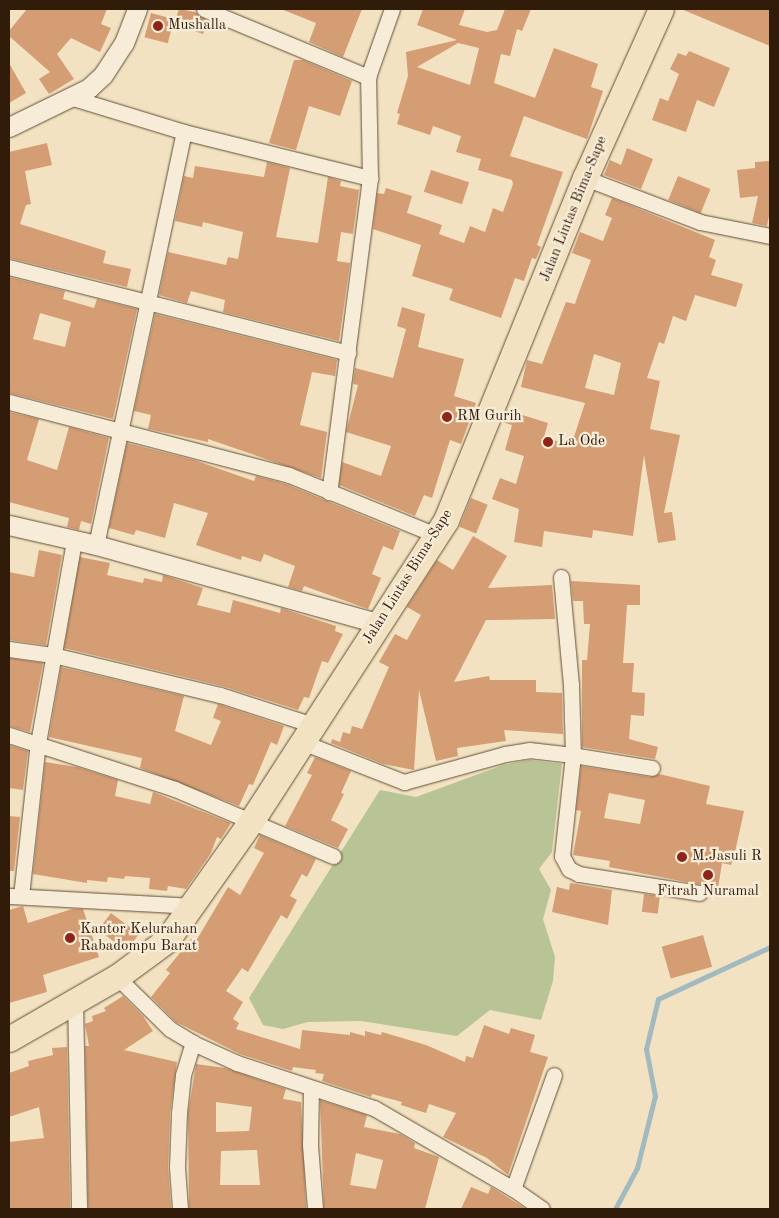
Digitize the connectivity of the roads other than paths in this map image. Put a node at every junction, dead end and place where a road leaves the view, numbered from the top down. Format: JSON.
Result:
{"nodes":[{"id":1,"x":137,"y":9,"type":"edge"},
{"id":2,"x":204,"y":9,"type":"edge"},
{"id":3,"x":392,"y":9,"type":"edge"},
{"id":4,"x":661,"y":9,"type":"edge"},
{"id":5,"x":368,"y":78,"type":"junction"},
{"id":6,"x":73,"y":98,"type":"junction"},
{"id":7,"x":9,"y":127,"type":"edge"},
{"id":8,"x":184,"y":132,"type":"junction"},
{"id":9,"x":370,"y":178,"type":"junction"},
{"id":10,"x":585,"y":178,"type":"junction"},
{"id":11,"x":770,"y":236,"type":"edge"},
{"id":12,"x":9,"y":267,"type":"edge"},
{"id":13,"x":146,"y":302,"type":"junction"},
{"id":14,"x":348,"y":353,"type":"junction"},
{"id":15,"x":9,"y":402,"type":"edge"},
{"id":16,"x":121,"y":431,"type":"junction"},
{"id":17,"x":330,"y":492,"type":"junction"},
{"id":18,"x":9,"y":525,"type":"edge"},
{"id":19,"x":436,"y":535,"type":"junction"},
{"id":20,"x":74,"y":540,"type":"junction"},
{"id":21,"x":96,"y":545,"type":"junction"},
{"id":22,"x":561,"y":577,"type":"dead end"},
{"id":23,"x":380,"y":624,"type":"junction"},
{"id":24,"x":9,"y":650,"type":"edge"},
{"id":25,"x":54,"y":655,"type":"junction"},
{"id":26,"x":307,"y":733,"type":"junction"},
{"id":27,"x":9,"y":735,"type":"edge"},
{"id":28,"x":38,"y":744,"type":"junction"},
{"id":29,"x":573,"y":755,"type":"junction"},
{"id":30,"x":652,"y":768,"type":"dead end"},
{"id":31,"x":252,"y":820,"type":"junction"},
{"id":32,"x":333,"y":856,"type":"dead end"},
{"id":33,"x":700,"y":893,"type":"dead end"},
{"id":34,"x":15,"y":896,"type":"edge"},
{"id":35,"x":192,"y":906,"type":"junction"},
{"id":36,"x":117,"y":977,"type":"junction"},
{"id":37,"x":75,"y":998,"type":"junction"},
{"id":38,"x":9,"y":1039,"type":"edge"},
{"id":39,"x":193,"y":1043,"type":"junction"},
{"id":40,"x":554,"y":1076,"type":"dead end"},
{"id":41,"x":311,"y":1088,"type":"junction"},
{"id":42,"x":514,"y":1189,"type":"junction"},
{"id":43,"x":79,"y":1209,"type":"edge"},
{"id":44,"x":180,"y":1209,"type":"edge"},
{"id":45,"x":315,"y":1209,"type":"edge"},
{"id":46,"x":542,"y":1209,"type":"edge"}],
"edges":[{"from":1,"to":6,"type":"street"},
{"from":2,"to":5,"type":"street"},
{"from":3,"to":5,"type":"street"},
{"from":4,"to":10,"type":"highway","name":"Jalan Lintas Bima-Sape"},
{"from":5,"to":9,"type":"street"},
{"from":6,"to":7,"type":"street"},
{"from":6,"to":8,"type":"street"},
{"from":8,"to":9,"type":"street"},
{"from":8,"to":13,"type":"street"},
{"from":9,"to":14,"type":"street"},
{"from":10,"to":11,"type":"street"},
{"from":10,"to":19,"type":"highway","name":"Jalan Lintas Bima-Sape"},
{"from":12,"to":13,"type":"street"},
{"from":13,"to":14,"type":"street"},
{"from":13,"to":16,"type":"street"},
{"from":14,"to":17,"type":"street"},
{"from":15,"to":16,"type":"street"},
{"from":16,"to":17,"type":"street"},
{"from":16,"to":21,"type":"street"},
{"from":17,"to":19,"type":"street"},
{"from":18,"to":20,"type":"street"},
{"from":19,"to":23,"type":"highway","name":"Jalan Lintas Bima-Sape"},
{"from":20,"to":21,"type":"street"},
{"from":20,"to":25,"type":"street"},
{"from":21,"to":23,"type":"street"},
{"from":22,"to":29,"type":"street"},
{"from":23,"to":26,"type":"highway","name":"Jalan Lintas Bima-Sape"},
{"from":24,"to":25,"type":"street"},
{"from":25,"to":26,"type":"street"},
{"from":25,"to":28,"type":"street"},
{"from":26,"to":29,"type":"street"},
{"from":26,"to":31,"type":"highway","name":"Jalan Lintas Bima-Sape"},
{"from":27,"to":28,"type":"street"},
{"from":28,"to":31,"type":"street"},
{"from":28,"to":34,"type":"street"},
{"from":29,"to":30,"type":"street"},
{"from":29,"to":33,"type":"street"},
{"from":31,"to":32,"type":"street"},
{"from":31,"to":35,"type":"highway","name":"Jalan Lintas Bima-Sape"},
{"from":34,"to":35,"type":"street"},
{"from":35,"to":36,"type":"highway","name":"Jalan Lintas Bima-Sape"},
{"from":36,"to":37,"type":"highway","name":"Jalan Lintas Bima-Sape"},
{"from":36,"to":39,"type":"street"},
{"from":37,"to":38,"type":"highway","name":"Jalan Lintas Bima-Sape"},
{"from":37,"to":43,"type":"street"},
{"from":39,"to":41,"type":"street"},
{"from":39,"to":44,"type":"street"},
{"from":40,"to":42,"type":"street"},
{"from":41,"to":42,"type":"street"},
{"from":41,"to":45,"type":"street"},
{"from":42,"to":46,"type":"street"}]}
